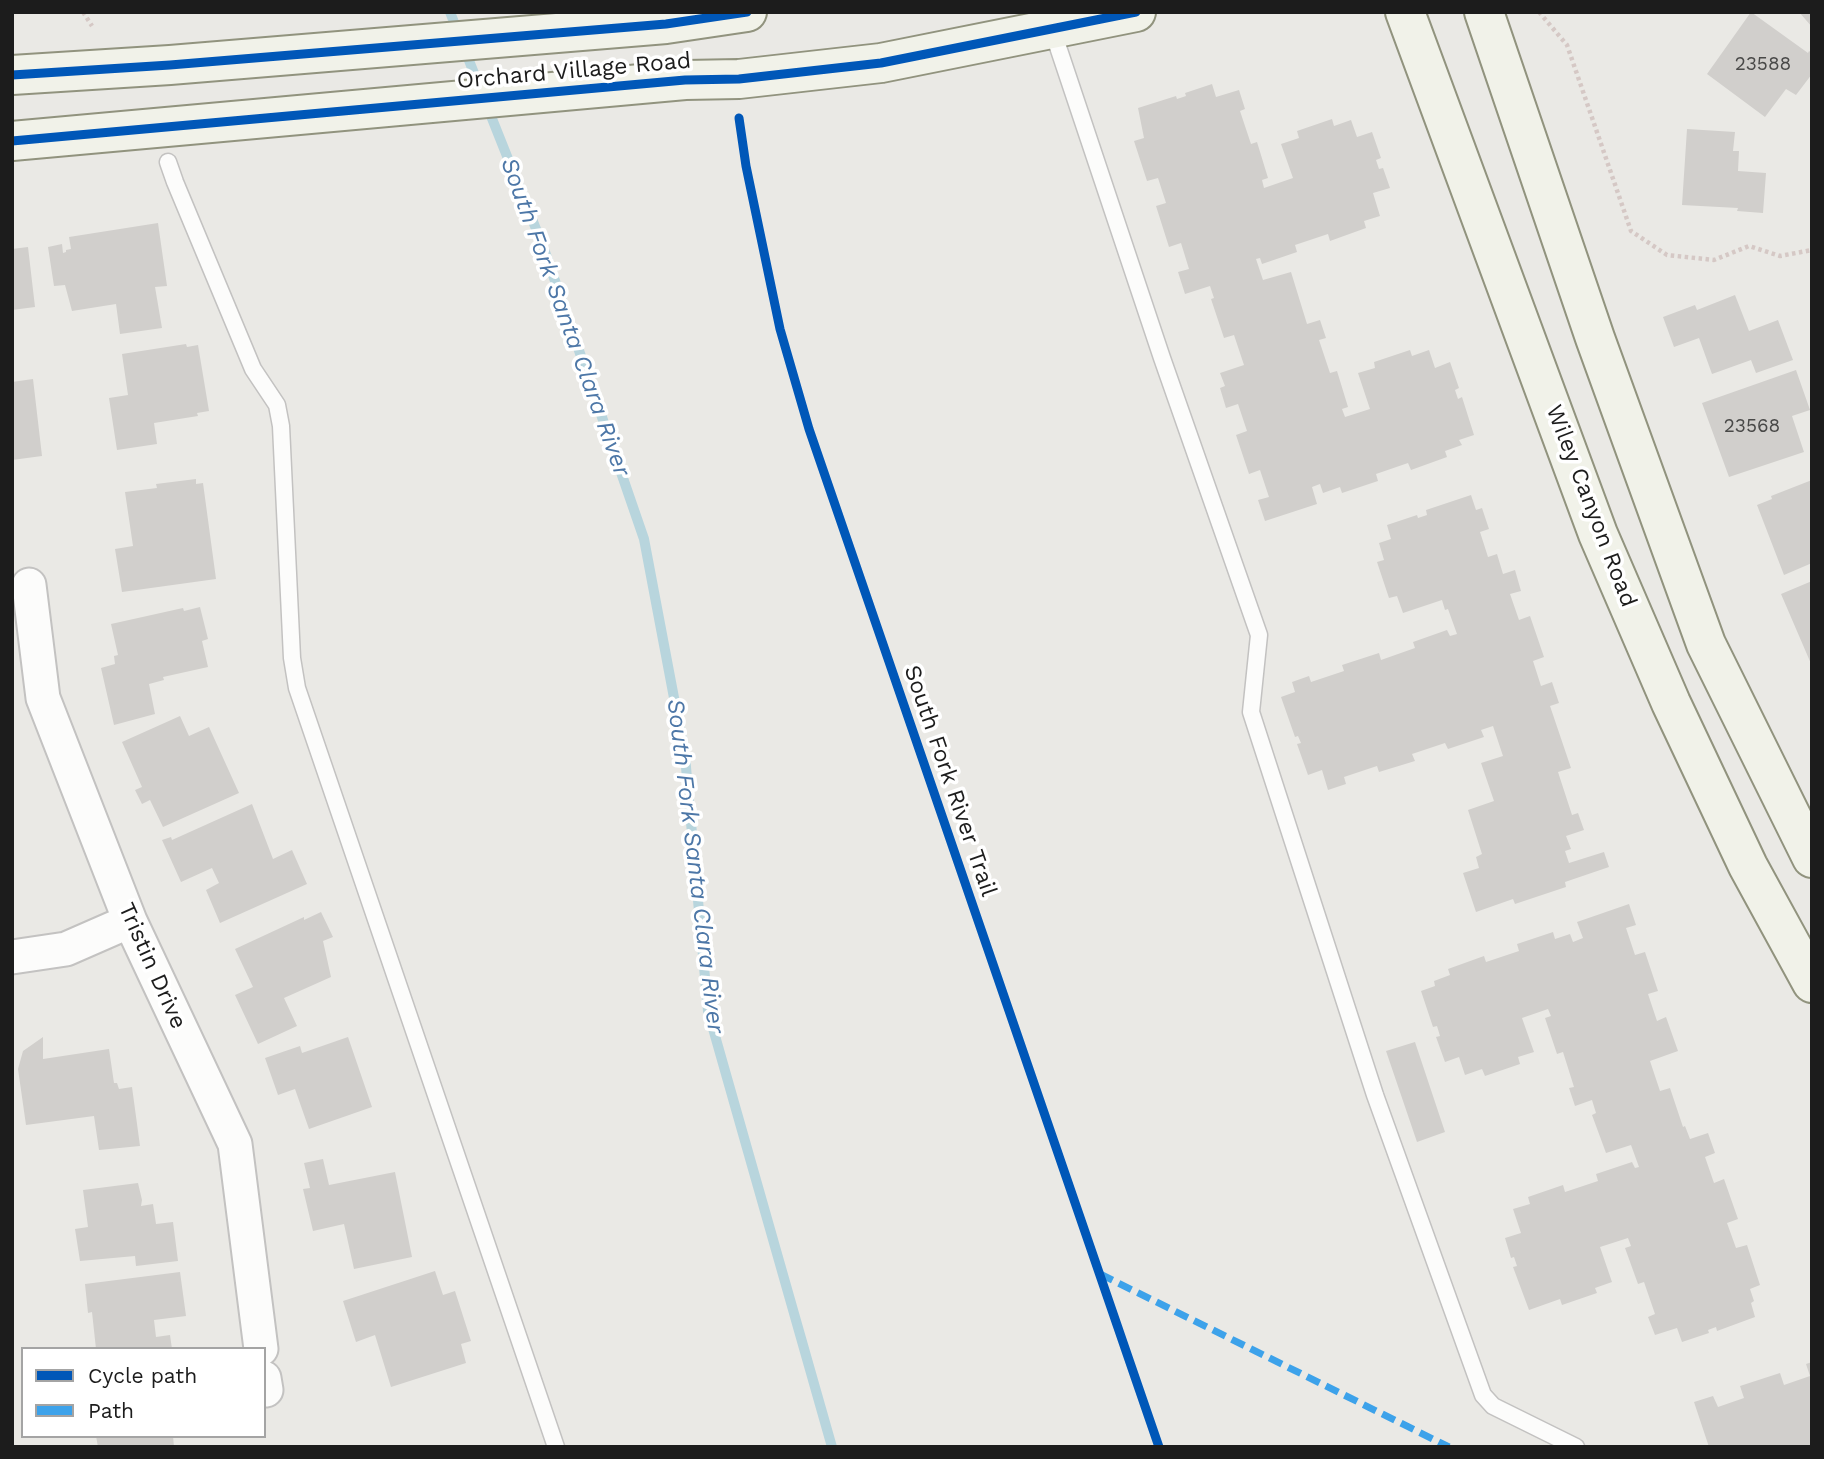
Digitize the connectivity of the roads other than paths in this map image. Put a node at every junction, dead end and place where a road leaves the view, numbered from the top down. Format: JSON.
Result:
{"nodes":[{"id":1,"x":747,"y":12,"type":"edge"},
{"id":2,"x":1136,"y":12,"type":"edge"},
{"id":3,"x":1405,"y":12,"type":"edge"},
{"id":4,"x":1484,"y":12,"type":"edge"},
{"id":5,"x":1052,"y":29,"type":"junction"},
{"id":6,"x":12,"y":75,"type":"edge"},
{"id":7,"x":12,"y":141,"type":"edge"},
{"id":8,"x":168,"y":162,"type":"dead end"},
{"id":9,"x":29,"y":585,"type":"dead end"},
{"id":10,"x":1812,"y":858,"type":"edge"},
{"id":11,"x":130,"y":921,"type":"junction"},
{"id":12,"x":12,"y":957,"type":"edge"},
{"id":13,"x":1812,"y":984,"type":"edge"},
{"id":14,"x":261,"y":1347,"type":"edge"},
{"id":15,"x":556,"y":1447,"type":"edge"},
{"id":16,"x":1576,"y":1447,"type":"edge"}],
"edges":[{"from":1,"to":6,"type":"main road","name":"Orchard Village Road"},
{"from":2,"to":5,"type":"main road","name":"Orchard Village Road"},
{"from":3,"to":13,"type":"main road","name":"Wiley Canyon Road"},
{"from":4,"to":10,"type":"main road"},
{"from":5,"to":7,"type":"main road","name":"Orchard Village Road"},
{"from":5,"to":16,"type":"lane"},
{"from":8,"to":15,"type":"lane"},
{"from":9,"to":11,"type":"street","name":"Tristin Drive"},
{"from":11,"to":12,"type":"street"},
{"from":11,"to":14,"type":"street","name":"Tristin Drive"}]}
